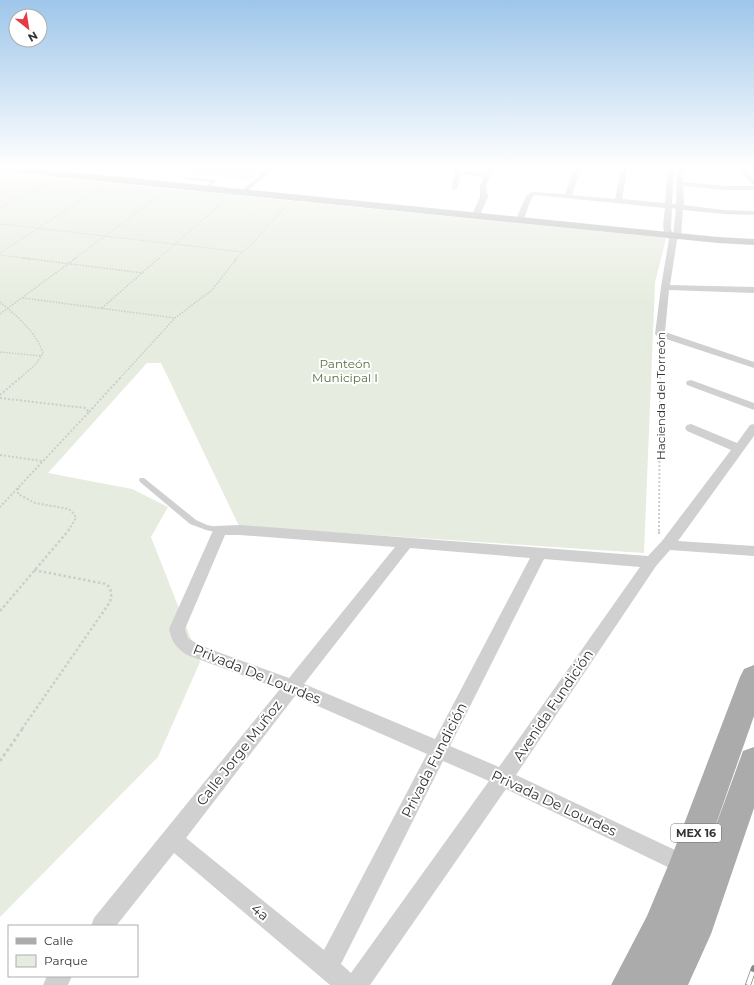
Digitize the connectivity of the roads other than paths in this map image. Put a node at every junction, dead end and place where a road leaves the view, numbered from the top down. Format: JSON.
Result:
{"nodes":[{"id":1,"x":467,"y":212,"type":"edge"},
{"id":2,"x":523,"y":212,"type":"edge"},
{"id":3,"x":669,"y":212,"type":"edge"},
{"id":4,"x":679,"y":212,"type":"edge"},
{"id":5,"x":739,"y":212,"type":"edge"},
{"id":6,"x":478,"y":213,"type":"joint"},
{"id":7,"x":754,"y":213,"type":"edge"},
{"id":8,"x":521,"y":217,"type":"junction"},
{"id":9,"x":673,"y":234,"type":"junction"},
{"id":10,"x":754,"y":239,"type":"edge"},
{"id":11,"x":754,"y":242,"type":"edge"},
{"id":12,"x":665,"y":287,"type":"junction"},
{"id":13,"x":754,"y":290,"type":"edge"},
{"id":14,"x":754,"y":365,"type":"edge"},
{"id":15,"x":691,"y":383,"type":"dead end"},
{"id":16,"x":754,"y":407,"type":"edge"},
{"id":17,"x":691,"y":428,"type":"dead end"},
{"id":18,"x":754,"y":428,"type":"edge"},
{"id":19,"x":738,"y":448,"type":"junction"},
{"id":20,"x":142,"y":480,"type":"dead end"},
{"id":21,"x":220,"y":530,"type":"junction"},
{"id":22,"x":406,"y":543,"type":"junction"},
{"id":23,"x":754,"y":551,"type":"edge"},
{"id":24,"x":540,"y":553,"type":"junction"},
{"id":25,"x":659,"y":553,"type":"junction"},
{"id":26,"x":754,"y":677,"type":"edge"},
{"id":27,"x":291,"y":686,"type":"junction"},
{"id":28,"x":439,"y":751,"type":"junction"},
{"id":29,"x":754,"y":761,"type":"edge"},
{"id":30,"x":503,"y":778,"type":"junction"},
{"id":31,"x":172,"y":839,"type":"junction"},
{"id":32,"x":685,"y":865,"type":"junction"},
{"id":33,"x":103,"y":925,"type":"edge"},
{"id":34,"x":327,"y":967,"type":"junction"},
{"id":35,"x":60,"y":977,"type":"edge"},
{"id":36,"x":54,"y":985,"type":"edge"},
{"id":37,"x":347,"y":985,"type":"edge"},
{"id":38,"x":356,"y":985,"type":"edge"},
{"id":39,"x":630,"y":985,"type":"edge"},
{"id":40,"x":669,"y":985,"type":"edge"}],
"edges":[{"from":1,"to":6,"type":"main road"},
{"from":2,"to":8,"type":"street"},
{"from":3,"to":9,"type":"street"},
{"from":4,"to":9,"type":"street"},
{"from":5,"to":7,"type":"street"},
{"from":6,"to":8,"type":"main road"},
{"from":8,"to":9,"type":"main road"},
{"from":9,"to":10,"type":"main road"},
{"from":9,"to":11,"type":"main road"},
{"from":9,"to":12,"type":"street","name":"Hacienda del Torreón"},
{"from":12,"to":13,"type":"street"},
{"from":12,"to":14,"type":"street","name":"Hacienda del Torreón"},
{"from":15,"to":16,"type":"street"},
{"from":17,"to":19,"type":"street"},
{"from":18,"to":19,"type":"street","name":"Avenida Fundición"},
{"from":19,"to":25,"type":"street","name":"Avenida Fundición"},
{"from":20,"to":21,"type":"lane"},
{"from":21,"to":22,"type":"street"},
{"from":21,"to":27,"type":"street","name":"Privada De Lourdes"},
{"from":22,"to":24,"type":"street"},
{"from":22,"to":27,"type":"street","name":"Calle Jorge Muñoz"},
{"from":23,"to":25,"type":"street"},
{"from":24,"to":25,"type":"street"},
{"from":24,"to":28,"type":"street","name":"Privada Fundición"},
{"from":25,"to":30,"type":"street","name":"Avenida Fundición"},
{"from":26,"to":32,"type":"main road","number":"MEX 16"},
{"from":27,"to":28,"type":"street","name":"Privada De Lourdes"},
{"from":27,"to":31,"type":"street","name":"Calle Jorge Muñoz"},
{"from":28,"to":30,"type":"street","name":"Privada De Lourdes"},
{"from":28,"to":34,"type":"street","name":"Privada Fundición"},
{"from":29,"to":40,"type":"main road","number":"MEX 16"},
{"from":30,"to":32,"type":"street","name":"Privada De Lourdes"},
{"from":30,"to":38,"type":"street","name":"Avenida Fundición"},
{"from":31,"to":33,"type":"street","name":"Calle Jorge Muñoz"},
{"from":31,"to":34,"type":"street","name":"4a"},
{"from":32,"to":39,"type":"main road","number":"MEX 16"},
{"from":34,"to":37,"type":"street","name":"4a"},
{"from":35,"to":36,"type":"street"}]}
